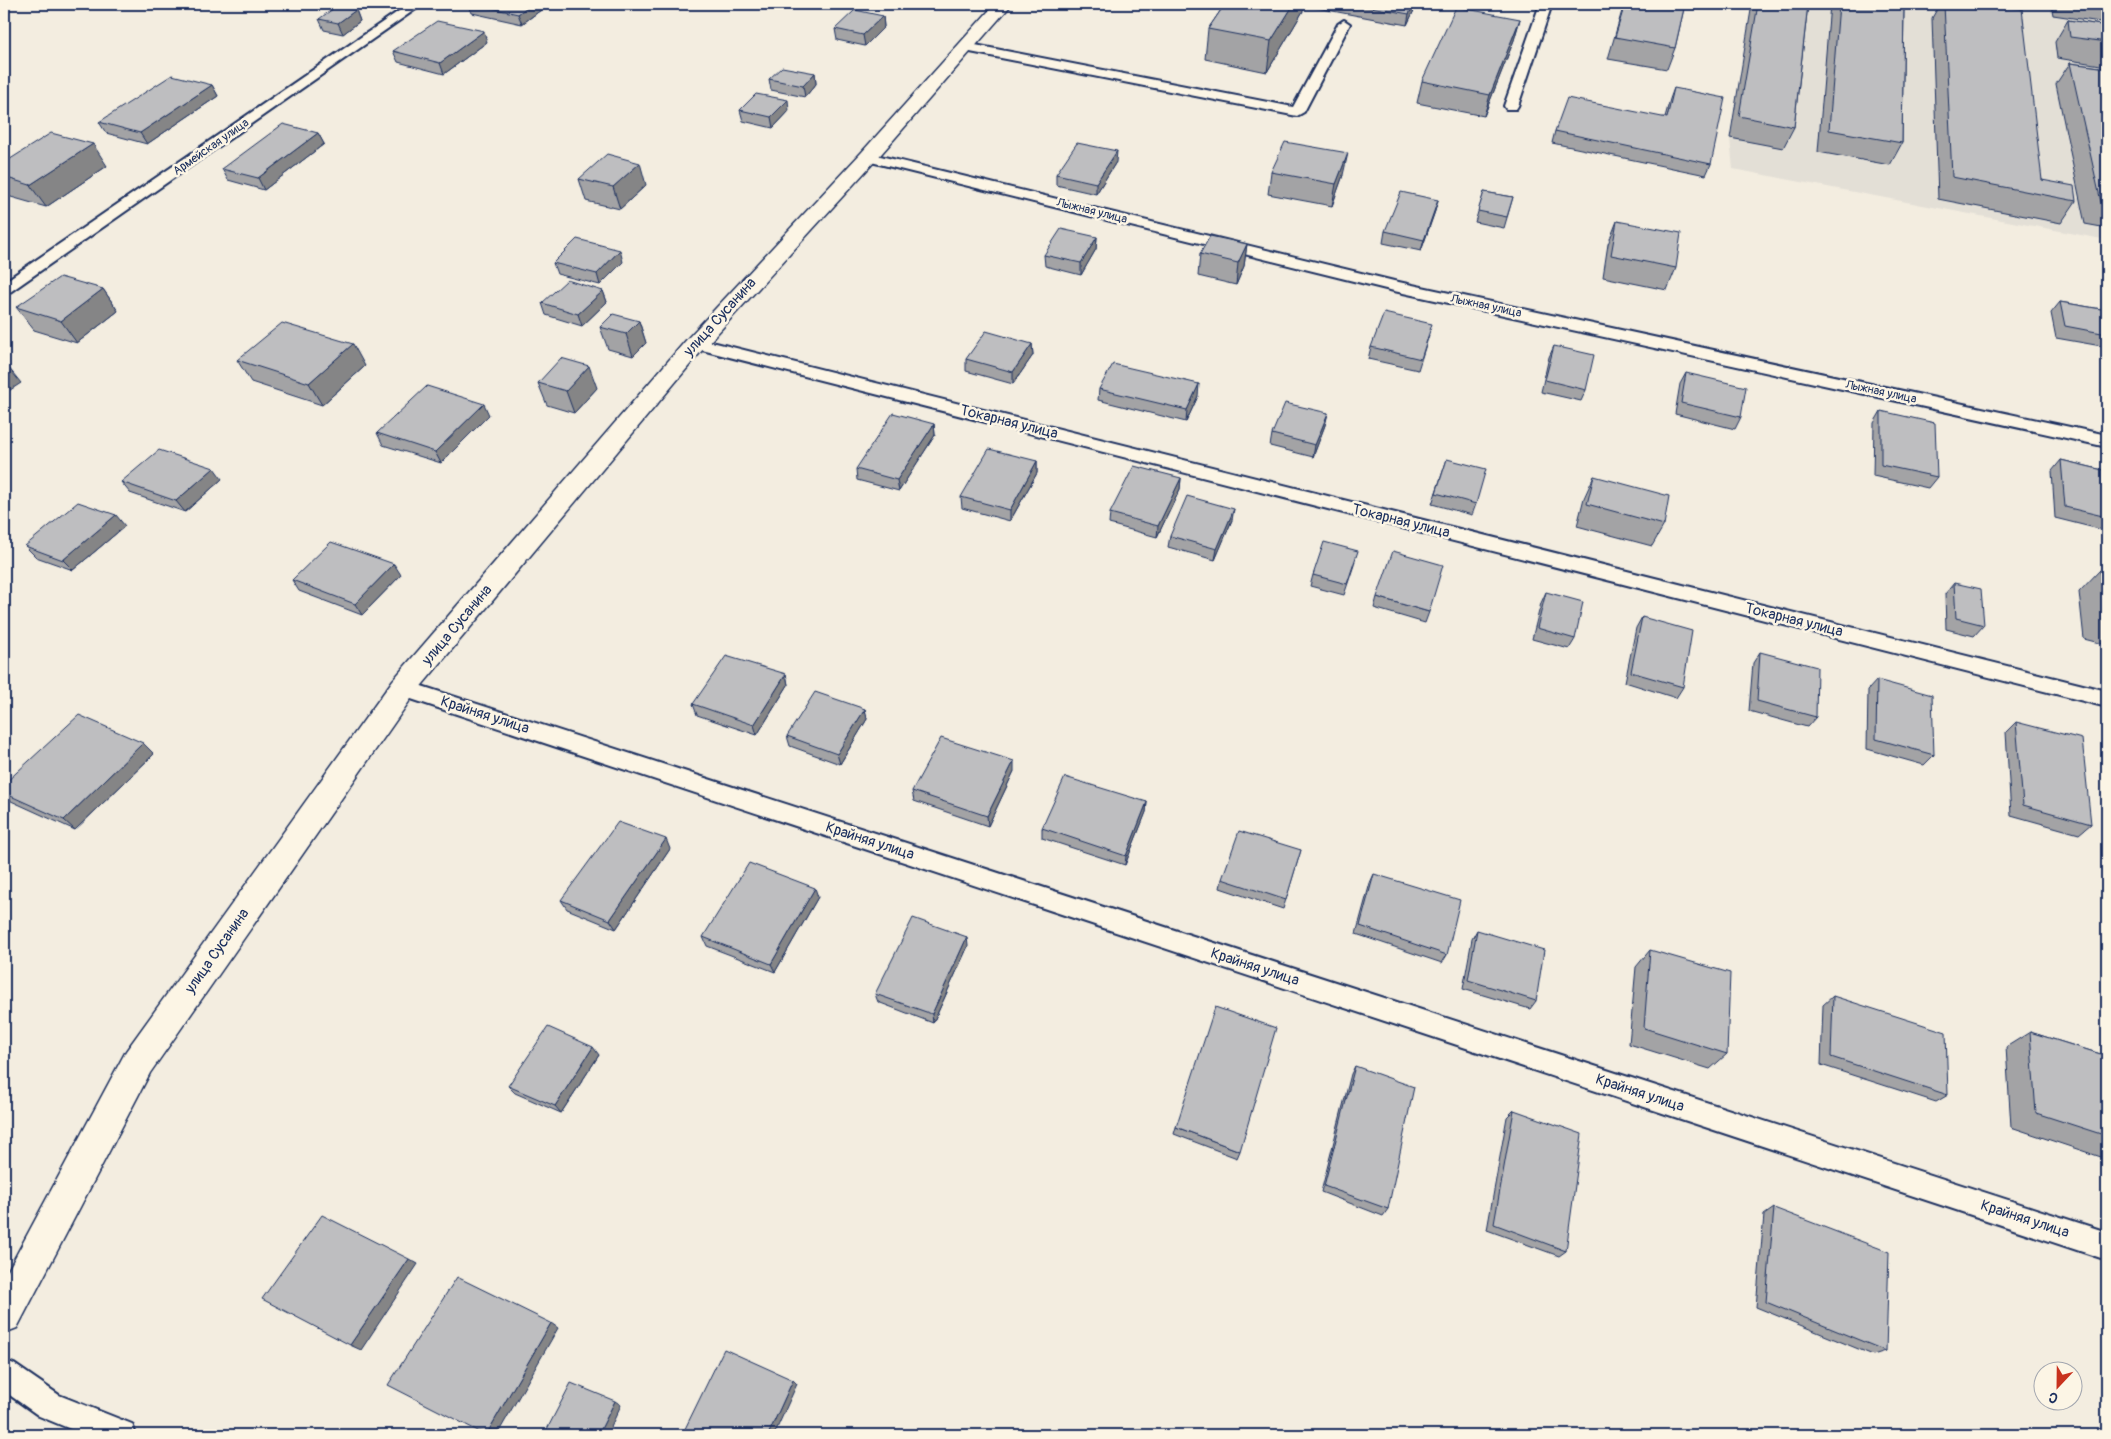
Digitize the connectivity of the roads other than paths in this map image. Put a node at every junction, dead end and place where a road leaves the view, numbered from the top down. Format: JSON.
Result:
{"nodes":[{"id":1,"x":417,"y":4,"type":"edge"},
{"id":2,"x":1004,"y":4,"type":"edge"},
{"id":3,"x":1546,"y":4,"type":"edge"},
{"id":4,"x":1344,"y":24,"type":"dead end"},
{"id":5,"x":965,"y":47,"type":"junction"},
{"id":6,"x":1511,"y":106,"type":"dead end"},
{"id":7,"x":868,"y":157,"type":"junction"},
{"id":8,"x":4,"y":289,"type":"edge"},
{"id":9,"x":696,"y":343,"type":"junction"},
{"id":10,"x":2107,"y":441,"type":"edge"},
{"id":11,"x":403,"y":688,"type":"junction"},
{"id":12,"x":2107,"y":699,"type":"edge"},
{"id":13,"x":2107,"y":1246,"type":"edge"},
{"id":14,"x":4,"y":1316,"type":"edge"},
{"id":15,"x":4,"y":1374,"type":"edge"},
{"id":16,"x":121,"y":1435,"type":"edge"}],
"edges":[{"from":1,"to":8,"type":"lane","name":"Армейская улица"},
{"from":2,"to":5,"type":"street","name":"улица Сусанина"},
{"from":3,"to":6,"type":"lane"},
{"from":4,"to":5,"type":"lane"},
{"from":5,"to":7,"type":"street","name":"улица Сусанина"},
{"from":7,"to":9,"type":"street","name":"улица Сусанина"},
{"from":7,"to":10,"type":"lane","name":"Лыжная улица"},
{"from":9,"to":11,"type":"street","name":"улица Сусанина"},
{"from":9,"to":12,"type":"lane","name":"Токарная улица"},
{"from":11,"to":13,"type":"lane","name":"Крайняя улица"},
{"from":11,"to":14,"type":"street","name":"улица Сусанина"},
{"from":15,"to":16,"type":"lane"}]}
